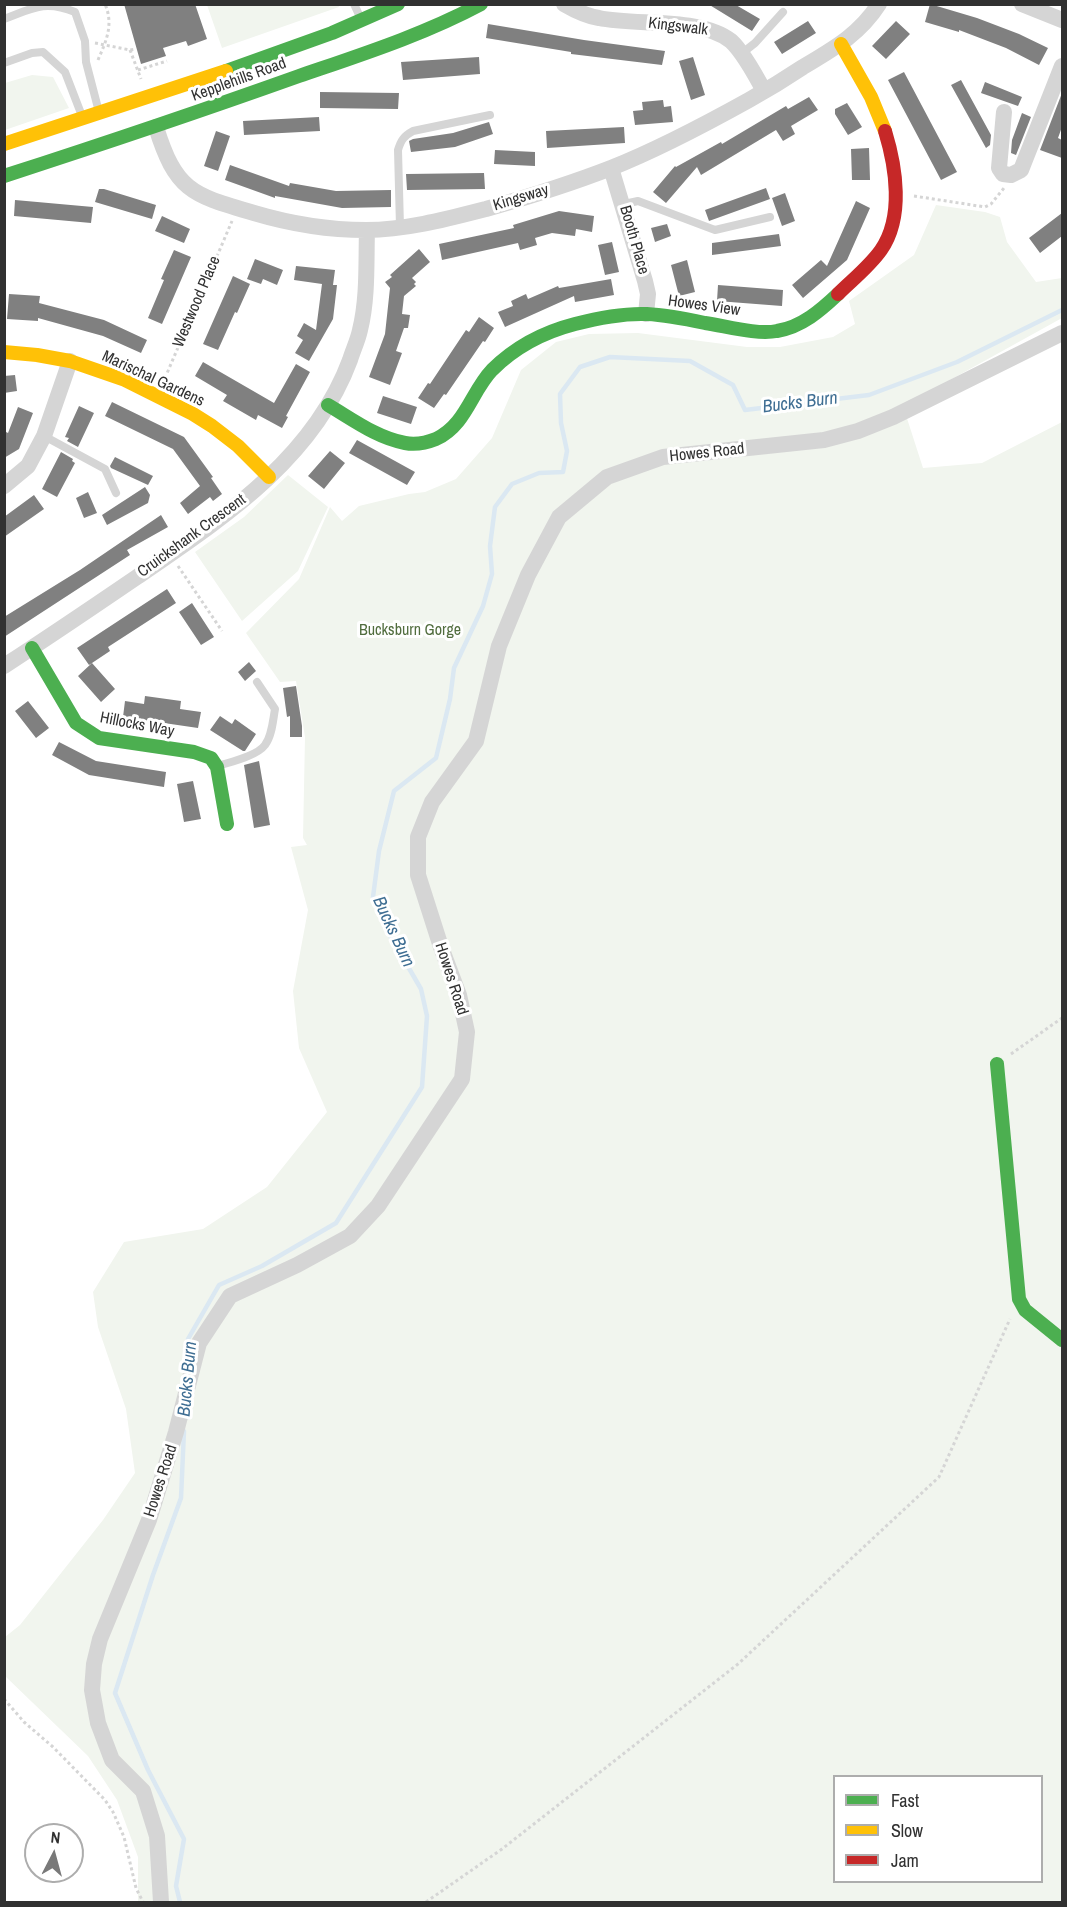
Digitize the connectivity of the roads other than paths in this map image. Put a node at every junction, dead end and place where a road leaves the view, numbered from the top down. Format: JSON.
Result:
{"nodes":[{"id":1,"x":354,"y":4,"type":"edge"},
{"id":2,"x":398,"y":4,"type":"edge"},
{"id":3,"x":481,"y":4,"type":"edge"},
{"id":4,"x":564,"y":4,"type":"edge"},
{"id":5,"x":879,"y":4,"type":"edge"},
{"id":6,"x":1022,"y":4,"type":"edge"},
{"id":7,"x":783,"y":12,"type":"dead end"},
{"id":8,"x":4,"y":19,"type":"edge"},
{"id":9,"x":1062,"y":20,"type":"edge"},
{"id":10,"x":362,"y":22,"type":"junction"},
{"id":11,"x":841,"y":44,"type":"junction"},
{"id":12,"x":741,"y":54,"type":"junction"},
{"id":13,"x":4,"y":63,"type":"edge"},
{"id":14,"x":1062,"y":66,"type":"edge"},
{"id":15,"x":764,"y":91,"type":"junction"},
{"id":16,"x":1004,"y":111,"type":"dead end"},
{"id":17,"x":100,"y":114,"type":"junction"},
{"id":18,"x":490,"y":115,"type":"dead end"},
{"id":19,"x":83,"y":119,"type":"junction"},
{"id":20,"x":156,"y":127,"type":"junction"},
{"id":21,"x":4,"y":144,"type":"edge"},
{"id":22,"x":611,"y":168,"type":"junction"},
{"id":23,"x":4,"y":176,"type":"edge"},
{"id":24,"x":624,"y":204,"type":"junction"},
{"id":25,"x":770,"y":218,"type":"dead end"},
{"id":26,"x":400,"y":227,"type":"junction"},
{"id":27,"x":366,"y":230,"type":"junction"},
{"id":28,"x":646,"y":314,"type":"junction"},
{"id":29,"x":1062,"y":333,"type":"edge"},
{"id":30,"x":4,"y":352,"type":"edge"},
{"id":31,"x":70,"y":361,"type":"junction"},
{"id":32,"x":328,"y":405,"type":"junction"},
{"id":33,"x":44,"y":435,"type":"junction"},
{"id":34,"x":269,"y":477,"type":"junction"},
{"id":35,"x":4,"y":486,"type":"edge"},
{"id":36,"x":116,"y":493,"type":"dead end"},
{"id":37,"x":32,"y":648,"type":"junction"},
{"id":38,"x":4,"y":666,"type":"edge"},
{"id":39,"x":258,"y":682,"type":"dead end"},
{"id":40,"x":217,"y":767,"type":"junction"},
{"id":41,"x":227,"y":824,"type":"dead end"},
{"id":42,"x":997,"y":1064,"type":"road end"},
{"id":43,"x":1062,"y":1340,"type":"edge"},
{"id":44,"x":161,"y":1902,"type":"edge"}],
"edges":[{"from":1,"to":10,"type":"lane"},
{"from":2,"to":10,"type":"street","name":"Kepplehills Road"},
{"from":3,"to":20,"type":"street","name":"Kepplehills Road"},
{"from":4,"to":12,"type":"street","name":"Kingswalk"},
{"from":5,"to":11,"type":"street","name":"Kingsway"},
{"from":6,"to":9,"type":"street"},
{"from":7,"to":12,"type":"lane"},
{"from":8,"to":17,"type":"lane"},
{"from":10,"to":17,"type":"street","name":"Kepplehills Road"},
{"from":11,"to":15,"type":"street","name":"Kingsway"},
{"from":11,"to":28,"type":"street","name":"Howes View"},
{"from":12,"to":15,"type":"street","name":"Kingswalk"},
{"from":13,"to":19,"type":"lane"},
{"from":14,"to":16,"type":"street"},
{"from":15,"to":22,"type":"street","name":"Kingsway"},
{"from":17,"to":19,"type":"street","name":"Kepplehills Road"},
{"from":18,"to":26,"type":"lane"},
{"from":19,"to":21,"type":"street","name":"Kepplehills Road"},
{"from":20,"to":23,"type":"street","name":"Kepplehills Road"},
{"from":20,"to":27,"type":"street","name":"Kingsway"},
{"from":22,"to":24,"type":"street","name":"Booth Place"},
{"from":22,"to":26,"type":"street","name":"Kingsway"},
{"from":24,"to":25,"type":"lane"},
{"from":24,"to":28,"type":"street","name":"Booth Place"},
{"from":26,"to":27,"type":"street","name":"Kingsway"},
{"from":27,"to":32,"type":"street","name":"Cruickshank Crescent"},
{"from":28,"to":32,"type":"street","name":"Howes View"},
{"from":29,"to":44,"type":"street","name":"Howes Road"},
{"from":30,"to":31,"type":"street","name":"Marischal Gardens"},
{"from":31,"to":33,"type":"street"},
{"from":31,"to":34,"type":"street","name":"Marischal Gardens"},
{"from":32,"to":34,"type":"street","name":"Cruickshank Crescent"},
{"from":33,"to":35,"type":"street"},
{"from":33,"to":36,"type":"lane"},
{"from":34,"to":37,"type":"street","name":"Cruickshank Crescent"},
{"from":37,"to":38,"type":"street","name":"Cruickshank Crescent"},
{"from":37,"to":40,"type":"street","name":"Hillocks Way"},
{"from":39,"to":40,"type":"lane"},
{"from":40,"to":41,"type":"street"},
{"from":42,"to":43,"type":"street"}]}
